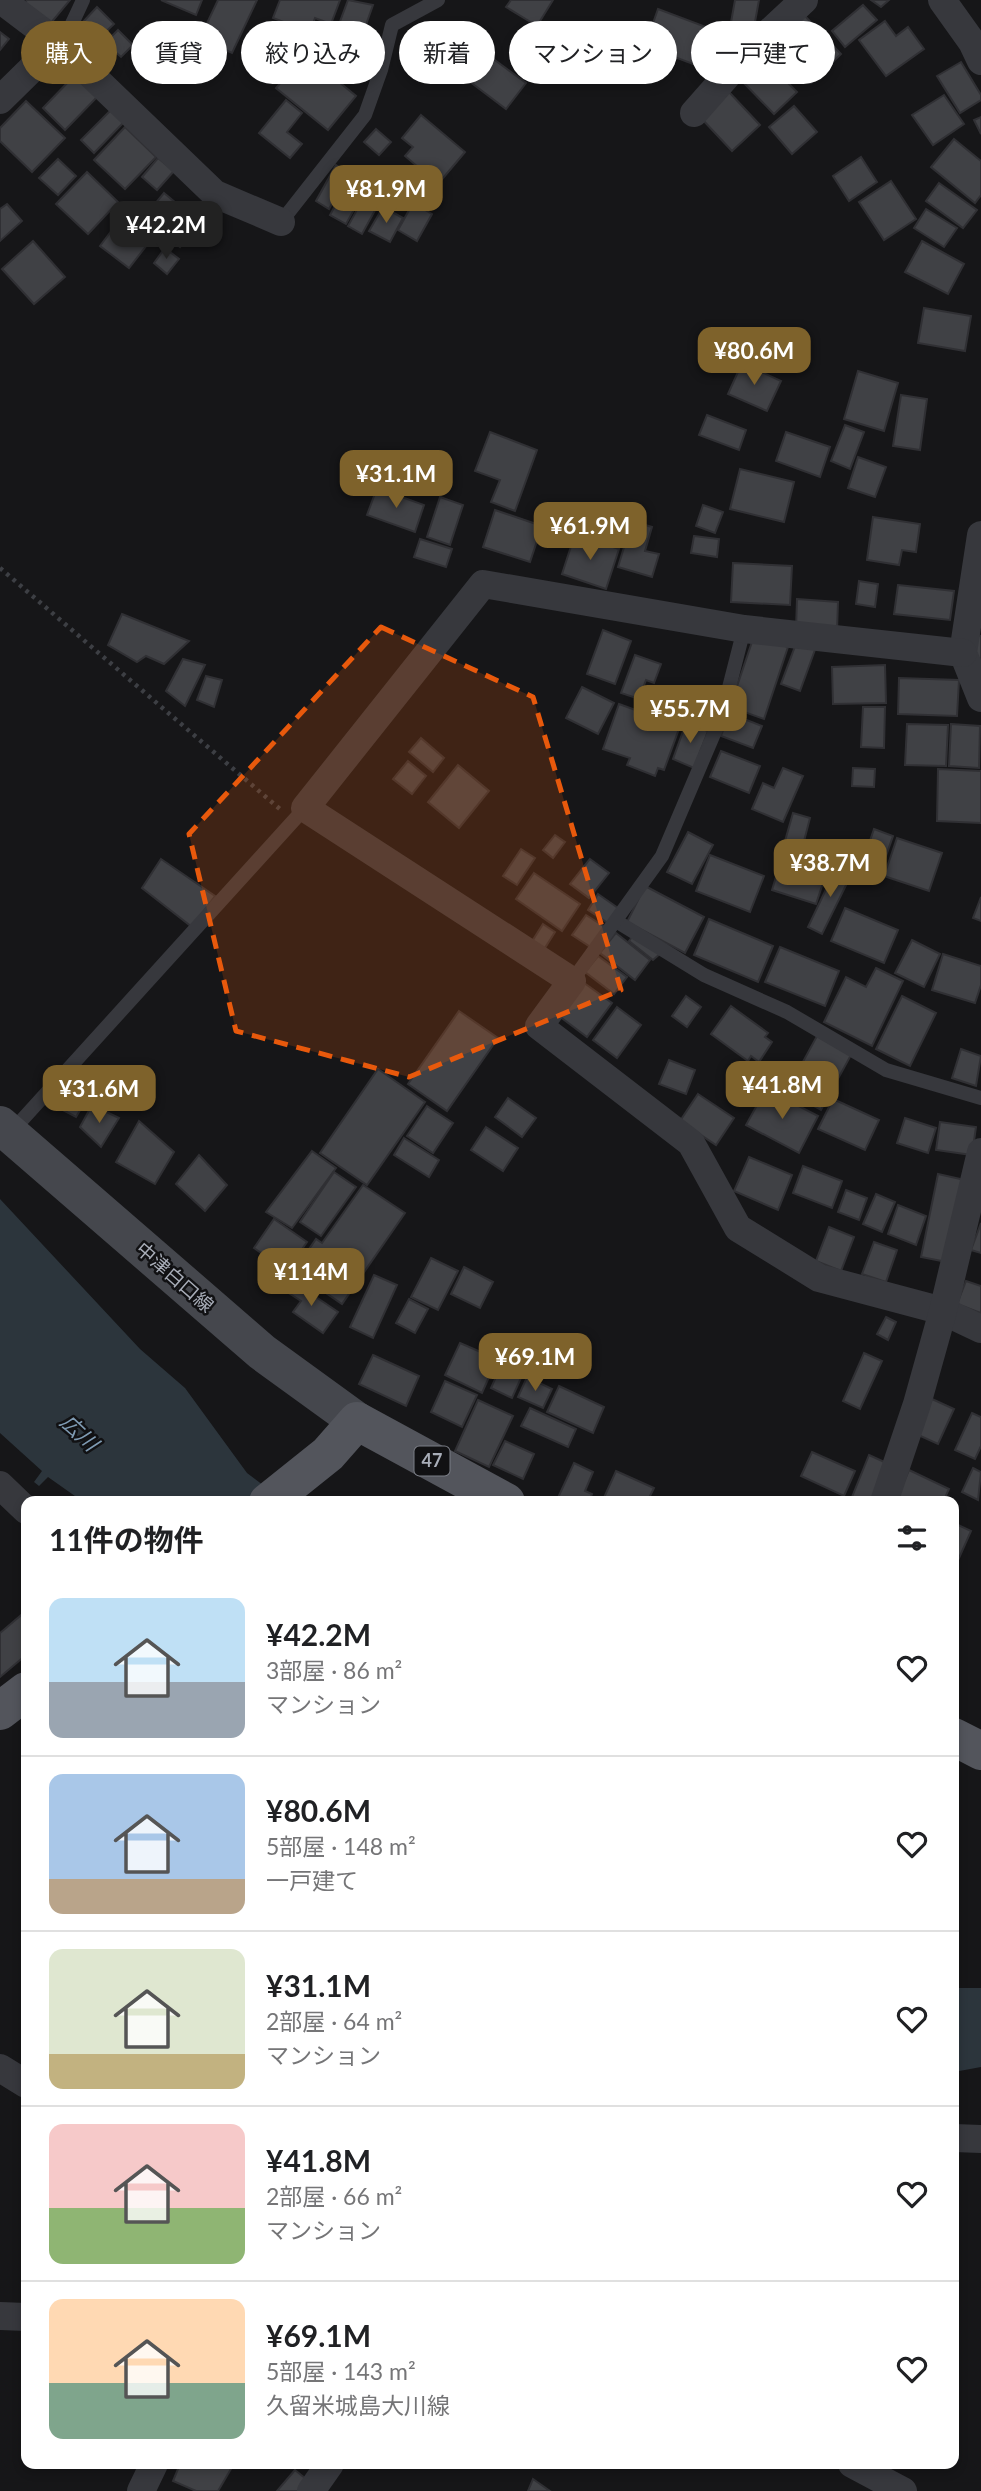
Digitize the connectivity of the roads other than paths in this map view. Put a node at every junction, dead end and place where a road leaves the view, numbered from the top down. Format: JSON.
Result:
{"nodes":[{"id":1,"x":1,"y":0,"type":"edge"},
{"id":2,"x":83,"y":0,"type":"edge"},
{"id":3,"x":438,"y":0,"type":"edge"},
{"id":4,"x":804,"y":0,"type":"edge"},
{"id":5,"x":942,"y":0,"type":"edge"},
{"id":6,"x":29,"y":21,"type":"edge"},
{"id":7,"x":73,"y":21,"type":"edge"},
{"id":8,"x":981,"y":61,"type":"edge"},
{"id":9,"x":21,"y":79,"type":"edge"},
{"id":10,"x":101,"y":84,"type":"edge"},
{"id":11,"x":0,"y":100,"type":"edge"},
{"id":12,"x":694,"y":113,"type":"dead end"},
{"id":13,"x":281,"y":222,"type":"joint"},
{"id":14,"x":981,"y":535,"type":"edge"},
{"id":15,"x":744,"y":629,"type":"junction"},
{"id":16,"x":963,"y":653,"type":"junction"},
{"id":17,"x":981,"y":698,"type":"edge"},
{"id":18,"x":299,"y":815,"type":"junction"},
{"id":19,"x":616,"y":921,"type":"junction"},
{"id":20,"x":572,"y":981,"type":"junction"},
{"id":21,"x":981,"y":1098,"type":"edge"},
{"id":22,"x":5,"y":1129,"type":"edge"},
{"id":23,"x":981,"y":1152,"type":"edge"},
{"id":24,"x":943,"y":1311,"type":"junction"},
{"id":25,"x":981,"y":1329,"type":"edge"},
{"id":26,"x":357,"y":1421,"type":"junction"},
{"id":27,"x":0,"y":1485,"type":"edge"},
{"id":28,"x":276,"y":1496,"type":"edge"},
{"id":29,"x":495,"y":1496,"type":"edge"},
{"id":30,"x":886,"y":1496,"type":"edge"},
{"id":31,"x":21,"y":1505,"type":"edge"},
{"id":32,"x":21,"y":1695,"type":"edge"},
{"id":33,"x":0,"y":1711,"type":"edge"},
{"id":34,"x":959,"y":1740,"type":"edge"},
{"id":35,"x":981,"y":1751,"type":"edge"},
{"id":36,"x":0,"y":2068,"type":"edge"},
{"id":37,"x":21,"y":2081,"type":"edge"},
{"id":38,"x":959,"y":2138,"type":"edge"},
{"id":39,"x":981,"y":2140,"type":"edge"},
{"id":40,"x":0,"y":2316,"type":"edge"},
{"id":41,"x":21,"y":2317,"type":"edge"},
{"id":42,"x":152,"y":2469,"type":"edge"},
{"id":43,"x":326,"y":2469,"type":"edge"},
{"id":44,"x":862,"y":2469,"type":"edge"},
{"id":45,"x":141,"y":2491,"type":"edge"},
{"id":46,"x":311,"y":2491,"type":"edge"},
{"id":47,"x":904,"y":2491,"type":"edge"}],
"edges":[{"from":1,"to":6,"type":"street"},
{"from":2,"to":7,"type":"lane"},
{"from":3,"to":13,"type":"lane"},
{"from":4,"to":12,"type":"street"},
{"from":5,"to":8,"type":"street"},
{"from":9,"to":11,"type":"street"},
{"from":10,"to":13,"type":"street"},
{"from":14,"to":16,"type":"street"},
{"from":15,"to":16,"type":"street"},
{"from":15,"to":18,"type":"street"},
{"from":15,"to":19,"type":"lane"},
{"from":16,"to":17,"type":"street"},
{"from":18,"to":20,"type":"street"},
{"from":18,"to":22,"type":"lane"},
{"from":19,"to":20,"type":"lane"},
{"from":19,"to":21,"type":"lane"},
{"from":20,"to":24,"type":"street"},
{"from":22,"to":26,"type":"main road","name":"中津白口線"},
{"from":23,"to":24,"type":"street"},
{"from":24,"to":25,"type":"street"},
{"from":24,"to":30,"type":"street"},
{"from":26,"to":28,"type":"main road"},
{"from":26,"to":29,"type":"main road","number":"47"},
{"from":27,"to":31,"type":"street"},
{"from":32,"to":33,"type":"main road"},
{"from":34,"to":35,"type":"main road"},
{"from":36,"to":37,"type":"street"},
{"from":38,"to":39,"type":"street"},
{"from":40,"to":41,"type":"street"},
{"from":42,"to":45,"type":"street"},
{"from":43,"to":46,"type":"street"},
{"from":44,"to":47,"type":"street"}]}
